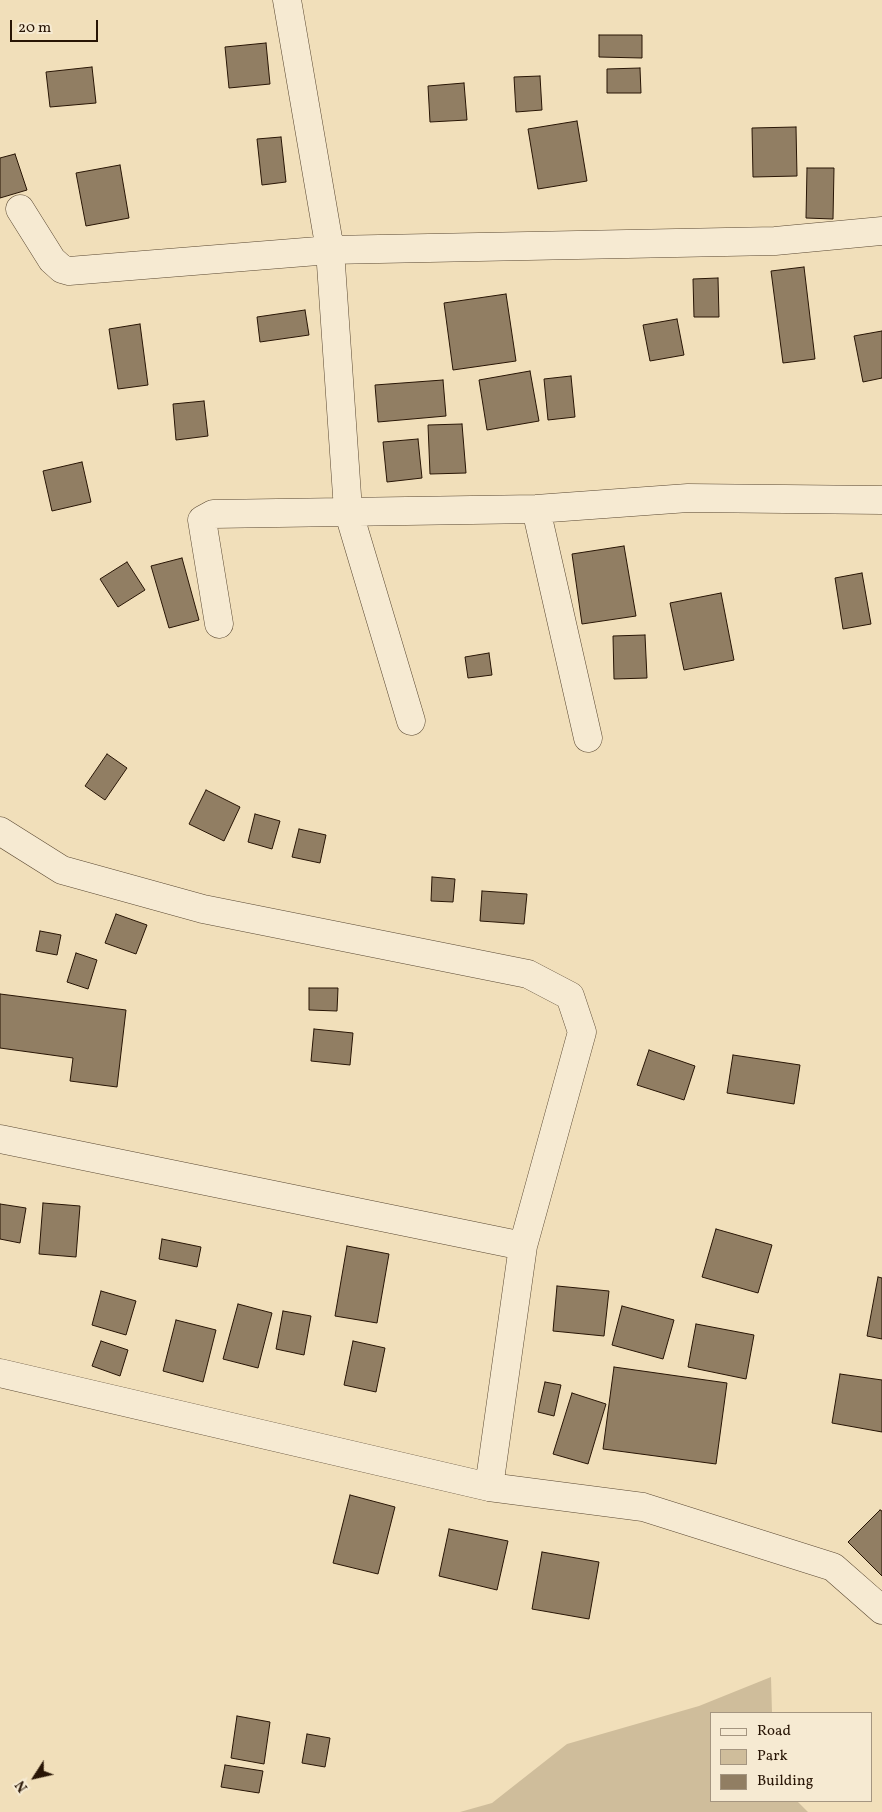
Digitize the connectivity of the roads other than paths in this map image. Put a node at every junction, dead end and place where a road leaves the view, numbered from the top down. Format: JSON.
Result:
{"nodes":[{"id":1,"x":287,"y":0,"type":"edge"},
{"id":2,"x":20,"y":208,"type":"dead end"},
{"id":3,"x":882,"y":231,"type":"edge"},
{"id":4,"x":330,"y":250,"type":"junction"},
{"id":5,"x":882,"y":500,"type":"edge"},
{"id":6,"x":536,"y":509,"type":"junction"},
{"id":7,"x":348,"y":510,"type":"junction"},
{"id":8,"x":219,"y":624,"type":"dead end"},
{"id":9,"x":411,"y":721,"type":"dead end"},
{"id":10,"x":588,"y":738,"type":"dead end"},
{"id":11,"x":0,"y":830,"type":"edge"},
{"id":12,"x":0,"y":1138,"type":"edge"},
{"id":13,"x":523,"y":1246,"type":"junction"},
{"id":14,"x":0,"y":1373,"type":"edge"},
{"id":15,"x":489,"y":1487,"type":"junction"},
{"id":16,"x":882,"y":1610,"type":"edge"}],
"edges":[{"from":1,"to":4,"type":"street"},
{"from":2,"to":4,"type":"street"},
{"from":3,"to":4,"type":"street"},
{"from":4,"to":7,"type":"street"},
{"from":5,"to":6,"type":"street"},
{"from":6,"to":7,"type":"street"},
{"from":6,"to":10,"type":"street"},
{"from":7,"to":8,"type":"street"},
{"from":7,"to":9,"type":"street"},
{"from":11,"to":13,"type":"street"},
{"from":12,"to":13,"type":"street"},
{"from":13,"to":15,"type":"street"},
{"from":14,"to":15,"type":"street"},
{"from":15,"to":16,"type":"street"}]}
